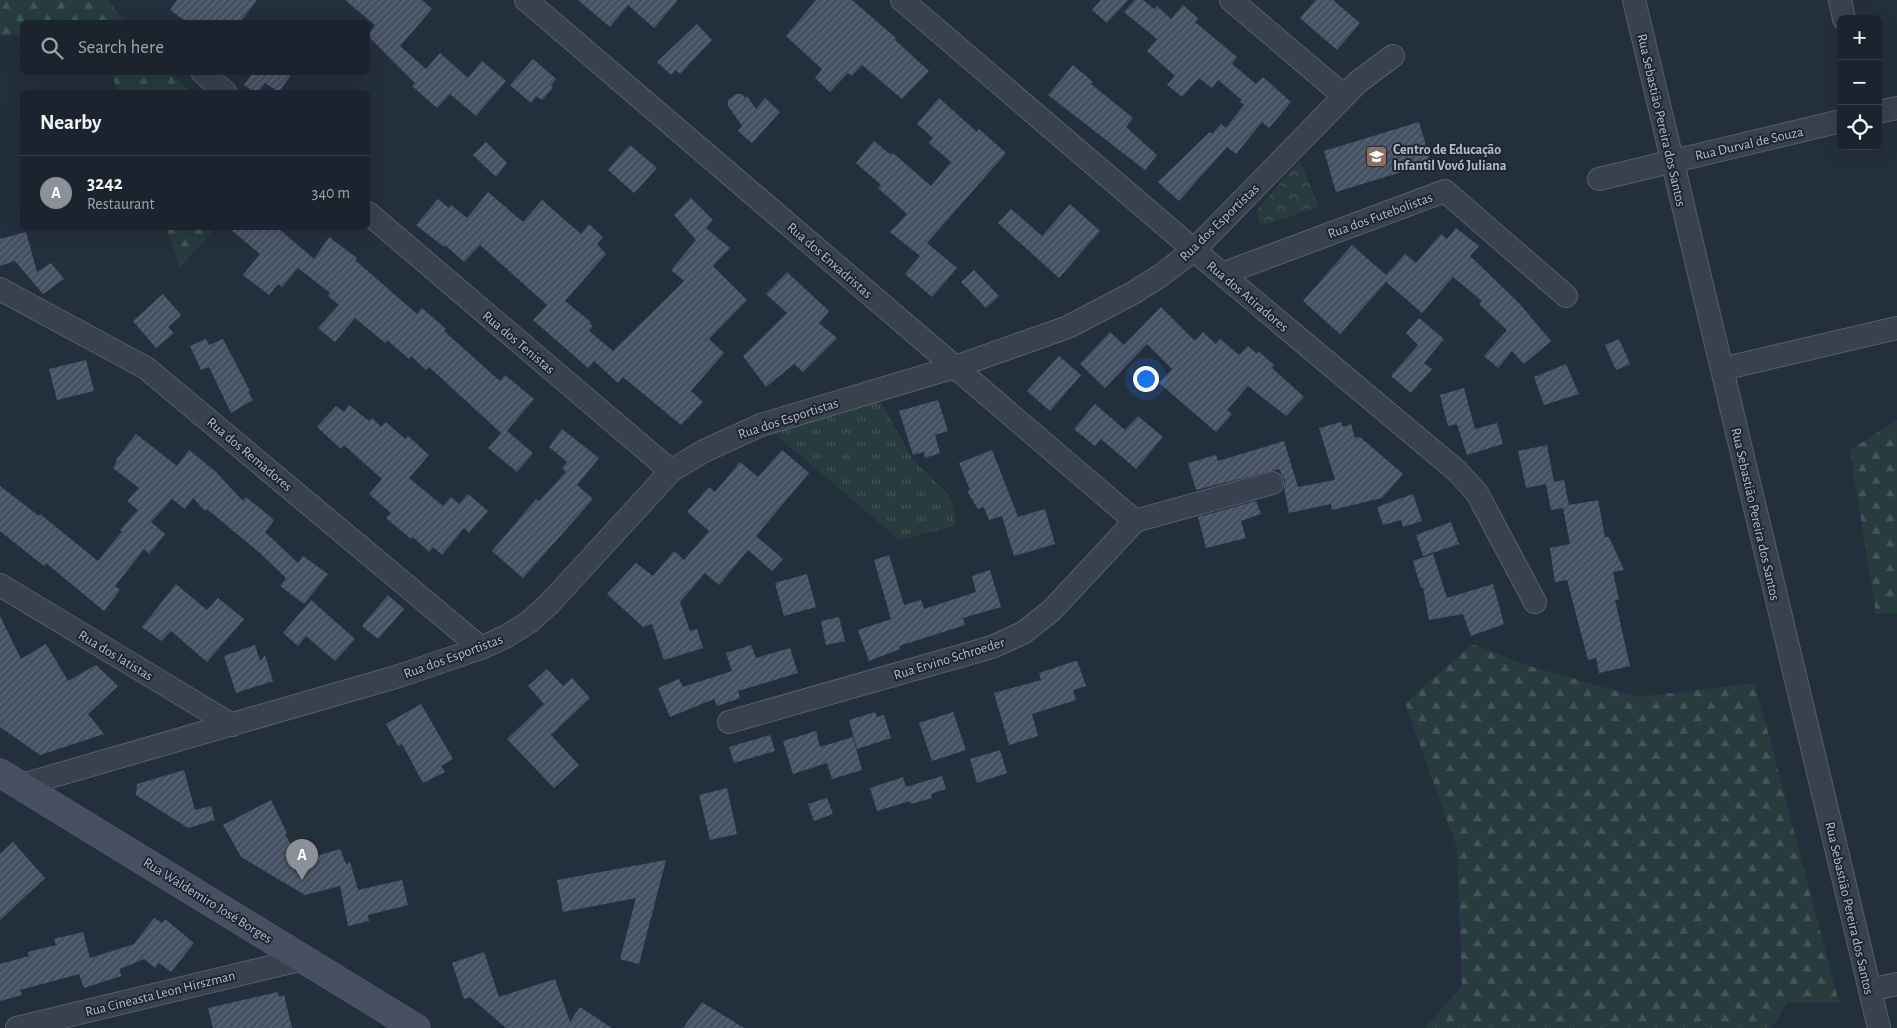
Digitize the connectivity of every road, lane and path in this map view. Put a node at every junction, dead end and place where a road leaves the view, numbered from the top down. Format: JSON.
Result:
{"nodes":[{"id":1,"x":526,"y":0,"type":"edge"},
{"id":2,"x":902,"y":0,"type":"edge"},
{"id":3,"x":1231,"y":0,"type":"edge"},
{"id":4,"x":1634,"y":0,"type":"edge"},
{"id":5,"x":1840,"y":0,"type":"edge"},
{"id":6,"x":1843,"y":15,"type":"edge"},
{"id":7,"x":1393,"y":56,"type":"dead end"},
{"id":8,"x":205,"y":75,"type":"edge"},
{"id":9,"x":223,"y":90,"type":"edge"},
{"id":10,"x":1344,"y":96,"type":"junction"},
{"id":11,"x":1897,"y":108,"type":"edge"},
{"id":12,"x":1882,"y":111,"type":"edge"},
{"id":13,"x":1837,"y":122,"type":"edge"},
{"id":14,"x":1672,"y":161,"type":"junction"},
{"id":15,"x":1598,"y":179,"type":"dead end"},
{"id":16,"x":370,"y":216,"type":"edge"},
{"id":17,"x":1194,"y":250,"type":"junction"},
{"id":18,"x":1222,"y":274,"type":"junction"},
{"id":19,"x":0,"y":289,"type":"edge"},
{"id":20,"x":1566,"y":296,"type":"dead end"},
{"id":21,"x":1897,"y":328,"type":"edge"},
{"id":22,"x":955,"y":367,"type":"junction"},
{"id":23,"x":1722,"y":369,"type":"junction"},
{"id":24,"x":671,"y":471,"type":"junction"},
{"id":25,"x":1272,"y":483,"type":"dead end"},
{"id":26,"x":1135,"y":520,"type":"junction"},
{"id":27,"x":0,"y":585,"type":"edge"},
{"id":28,"x":1535,"y":602,"type":"dead end"},
{"id":29,"x":481,"y":648,"type":"junction"},
{"id":30,"x":729,"y":722,"type":"dead end"},
{"id":31,"x":232,"y":725,"type":"junction"},
{"id":32,"x":11,"y":779,"type":"edge"},
{"id":33,"x":303,"y":959,"type":"junction"},
{"id":34,"x":1897,"y":984,"type":"edge"},
{"id":35,"x":1870,"y":990,"type":"junction"},
{"id":36,"x":17,"y":1028,"type":"edge"},
{"id":37,"x":416,"y":1028,"type":"edge"},
{"id":38,"x":1879,"y":1028,"type":"edge"}],
"edges":[{"from":1,"to":22,"type":"street","name":"Rua dos Enxadristas"},
{"from":2,"to":17,"type":"street","name":"Rua dos Atiradores"},
{"from":3,"to":10,"type":"street"},
{"from":4,"to":14,"type":"street","name":"Rua Sebastião Pereira dos Santos"},
{"from":5,"to":6,"type":"street"},
{"from":7,"to":10,"type":"street","name":"Rua dos Esportistas"},
{"from":8,"to":9,"type":"street"},
{"from":10,"to":17,"type":"street","name":"Rua dos Esportistas"},
{"from":11,"to":12,"type":"street"},
{"from":13,"to":14,"type":"street","name":"Rua Durval de Souza"},
{"from":14,"to":15,"type":"street","name":"Rua Durval de Souza"},
{"from":14,"to":23,"type":"street","name":"Rua Sebastião Pereira dos Santos"},
{"from":16,"to":24,"type":"street","name":"Rua dos Tenistas"},
{"from":17,"to":18,"type":"street","name":"Rua dos Atiradores"},
{"from":17,"to":22,"type":"street","name":"Rua dos Esportistas"},
{"from":18,"to":20,"type":"street","name":"Rua dos Futebolistas"},
{"from":18,"to":28,"type":"street","name":"Rua dos Atiradores"},
{"from":19,"to":29,"type":"street","name":"Rua dos Remadores"},
{"from":21,"to":23,"type":"street"},
{"from":22,"to":24,"type":"street","name":"Rua dos Esportistas"},
{"from":22,"to":26,"type":"street","name":"Rua dos Enxadristas"},
{"from":23,"to":35,"type":"street","name":"Rua Sebastião Pereira dos Santos"},
{"from":24,"to":29,"type":"street","name":"Rua dos Esportistas"},
{"from":25,"to":26,"type":"street"},
{"from":26,"to":30,"type":"street","name":"Rua Ervino Schroeder"},
{"from":27,"to":31,"type":"street","name":"Rua dos Iatistas"},
{"from":29,"to":31,"type":"street","name":"Rua dos Esportistas"},
{"from":31,"to":32,"type":"street","name":"Rua dos Esportistas"},
{"from":32,"to":33,"type":"main road","name":"Rua Waldemiro José Borges"},
{"from":33,"to":36,"type":"street","name":"Rua Cineasta Leon Hirszman"},
{"from":33,"to":37,"type":"main road","name":"Rua Waldemiro José Borges"},
{"from":34,"to":35,"type":"street"},
{"from":35,"to":38,"type":"street","name":"Rua Sebastião Pereira dos Santos"}]}
